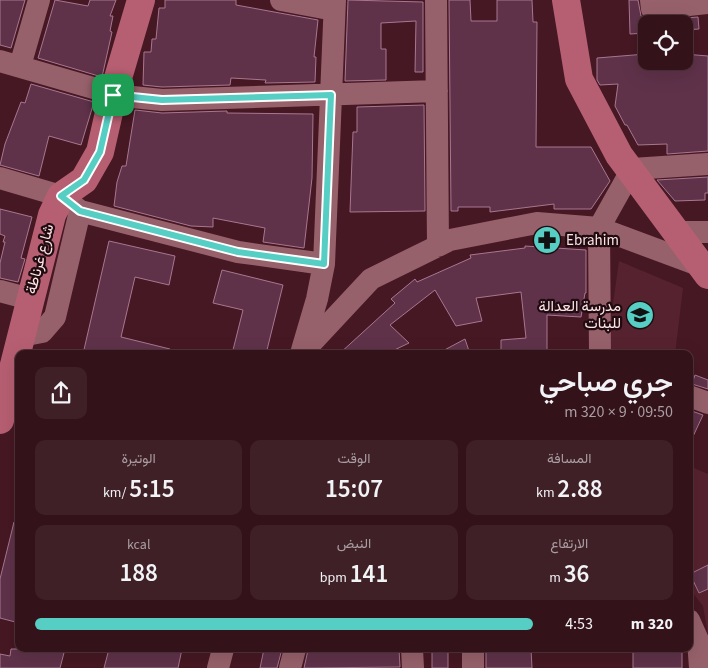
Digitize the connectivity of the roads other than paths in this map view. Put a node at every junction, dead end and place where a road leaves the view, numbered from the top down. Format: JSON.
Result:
{"nodes":[{"id":1,"x":39,"y":0,"type":"edge"},
{"id":2,"x":141,"y":0,"type":"edge"},
{"id":3,"x":282,"y":0,"type":"edge"},
{"id":4,"x":436,"y":0,"type":"edge"},
{"id":5,"x":566,"y":0,"type":"edge"},
{"id":6,"x":651,"y":0,"type":"edge"},
{"id":7,"x":708,"y":3,"type":"edge"},
{"id":8,"x":334,"y":5,"type":"edge"},
{"id":9,"x":10,"y":64,"type":"edge"},
{"id":10,"x":437,"y":91,"type":"junction"},
{"id":11,"x":113,"y":95,"type":"junction"},
{"id":12,"x":331,"y":95,"type":"junction"},
{"id":13,"x":708,"y":164,"type":"edge"},
{"id":14,"x":632,"y":169,"type":"junction"},
{"id":15,"x":0,"y":178,"type":"edge"},
{"id":16,"x":70,"y":204,"type":"junction"},
{"id":17,"x":599,"y":228,"type":"junction"},
{"id":18,"x":676,"y":232,"type":"junction"},
{"id":19,"x":708,"y":232,"type":"edge"},
{"id":20,"x":438,"y":246,"type":"junction"},
{"id":21,"x":324,"y":264,"type":"junction"},
{"id":22,"x":704,"y":270,"type":"edge"},
{"id":23,"x":0,"y":291,"type":"edge"},
{"id":24,"x":30,"y":299,"type":"junction"},
{"id":25,"x":21,"y":336,"type":"junction"},
{"id":26,"x":17,"y":350,"type":"edge"},
{"id":27,"x":302,"y":350,"type":"edge"},
{"id":28,"x":305,"y":350,"type":"edge"},
{"id":29,"x":600,"y":350,"type":"edge"},
{"id":30,"x":15,"y":355,"type":"edge"},
{"id":31,"x":4,"y":389,"type":"edge"},
{"id":32,"x":693,"y":397,"type":"edge"},
{"id":33,"x":708,"y":403,"type":"edge"},
{"id":34,"x":0,"y":420,"type":"edge"},
{"id":35,"x":693,"y":629,"type":"edge"},
{"id":36,"x":222,"y":652,"type":"edge"},
{"id":37,"x":294,"y":652,"type":"edge"},
{"id":38,"x":412,"y":652,"type":"edge"},
{"id":39,"x":473,"y":652,"type":"edge"},
{"id":40,"x":218,"y":668,"type":"edge"},
{"id":41,"x":290,"y":668,"type":"edge"},
{"id":42,"x":413,"y":668,"type":"edge"},
{"id":43,"x":473,"y":668,"type":"edge"},
{"id":44,"x":700,"y":668,"type":"edge"}],
"edges":[{"from":1,"to":9,"type":"street"},
{"from":2,"to":11,"type":"main road"},
{"from":3,"to":8,"type":"street"},
{"from":4,"to":10,"type":"street"},
{"from":5,"to":14,"type":"main road"},
{"from":6,"to":7,"type":"street"},
{"from":8,"to":12,"type":"street"},
{"from":9,"to":11,"type":"street"},
{"from":10,"to":12,"type":"street"},
{"from":10,"to":20,"type":"street"},
{"from":11,"to":12,"type":"street"},
{"from":11,"to":16,"type":"main road"},
{"from":12,"to":21,"type":"street"},
{"from":13,"to":14,"type":"street"},
{"from":14,"to":17,"type":"street"},
{"from":14,"to":18,"type":"main road"},
{"from":15,"to":16,"type":"street"},
{"from":16,"to":21,"type":"street"},
{"from":16,"to":24,"type":"main road","name":"شارع غرناطة"},
{"from":16,"to":25,"type":"street"},
{"from":17,"to":20,"type":"street"},
{"from":17,"to":22,"type":"street"},
{"from":17,"to":29,"type":"street"},
{"from":18,"to":19,"type":"street"},
{"from":18,"to":22,"type":"main road"},
{"from":20,"to":28,"type":"street"},
{"from":21,"to":27,"type":"street"},
{"from":23,"to":24,"type":"street"},
{"from":24,"to":25,"type":"main road","name":"شارع غرناطة"},
{"from":25,"to":26,"type":"main road","name":"شارع غرناطة"},
{"from":30,"to":31,"type":"main road","name":"شارع غرناطة"},
{"from":31,"to":34,"type":"main road","name":"شارع غرناطة"},
{"from":32,"to":33,"type":"street"},
{"from":35,"to":44,"type":"street"},
{"from":36,"to":40,"type":"street"},
{"from":37,"to":41,"type":"street"},
{"from":38,"to":42,"type":"street"},
{"from":39,"to":43,"type":"street"}]}
